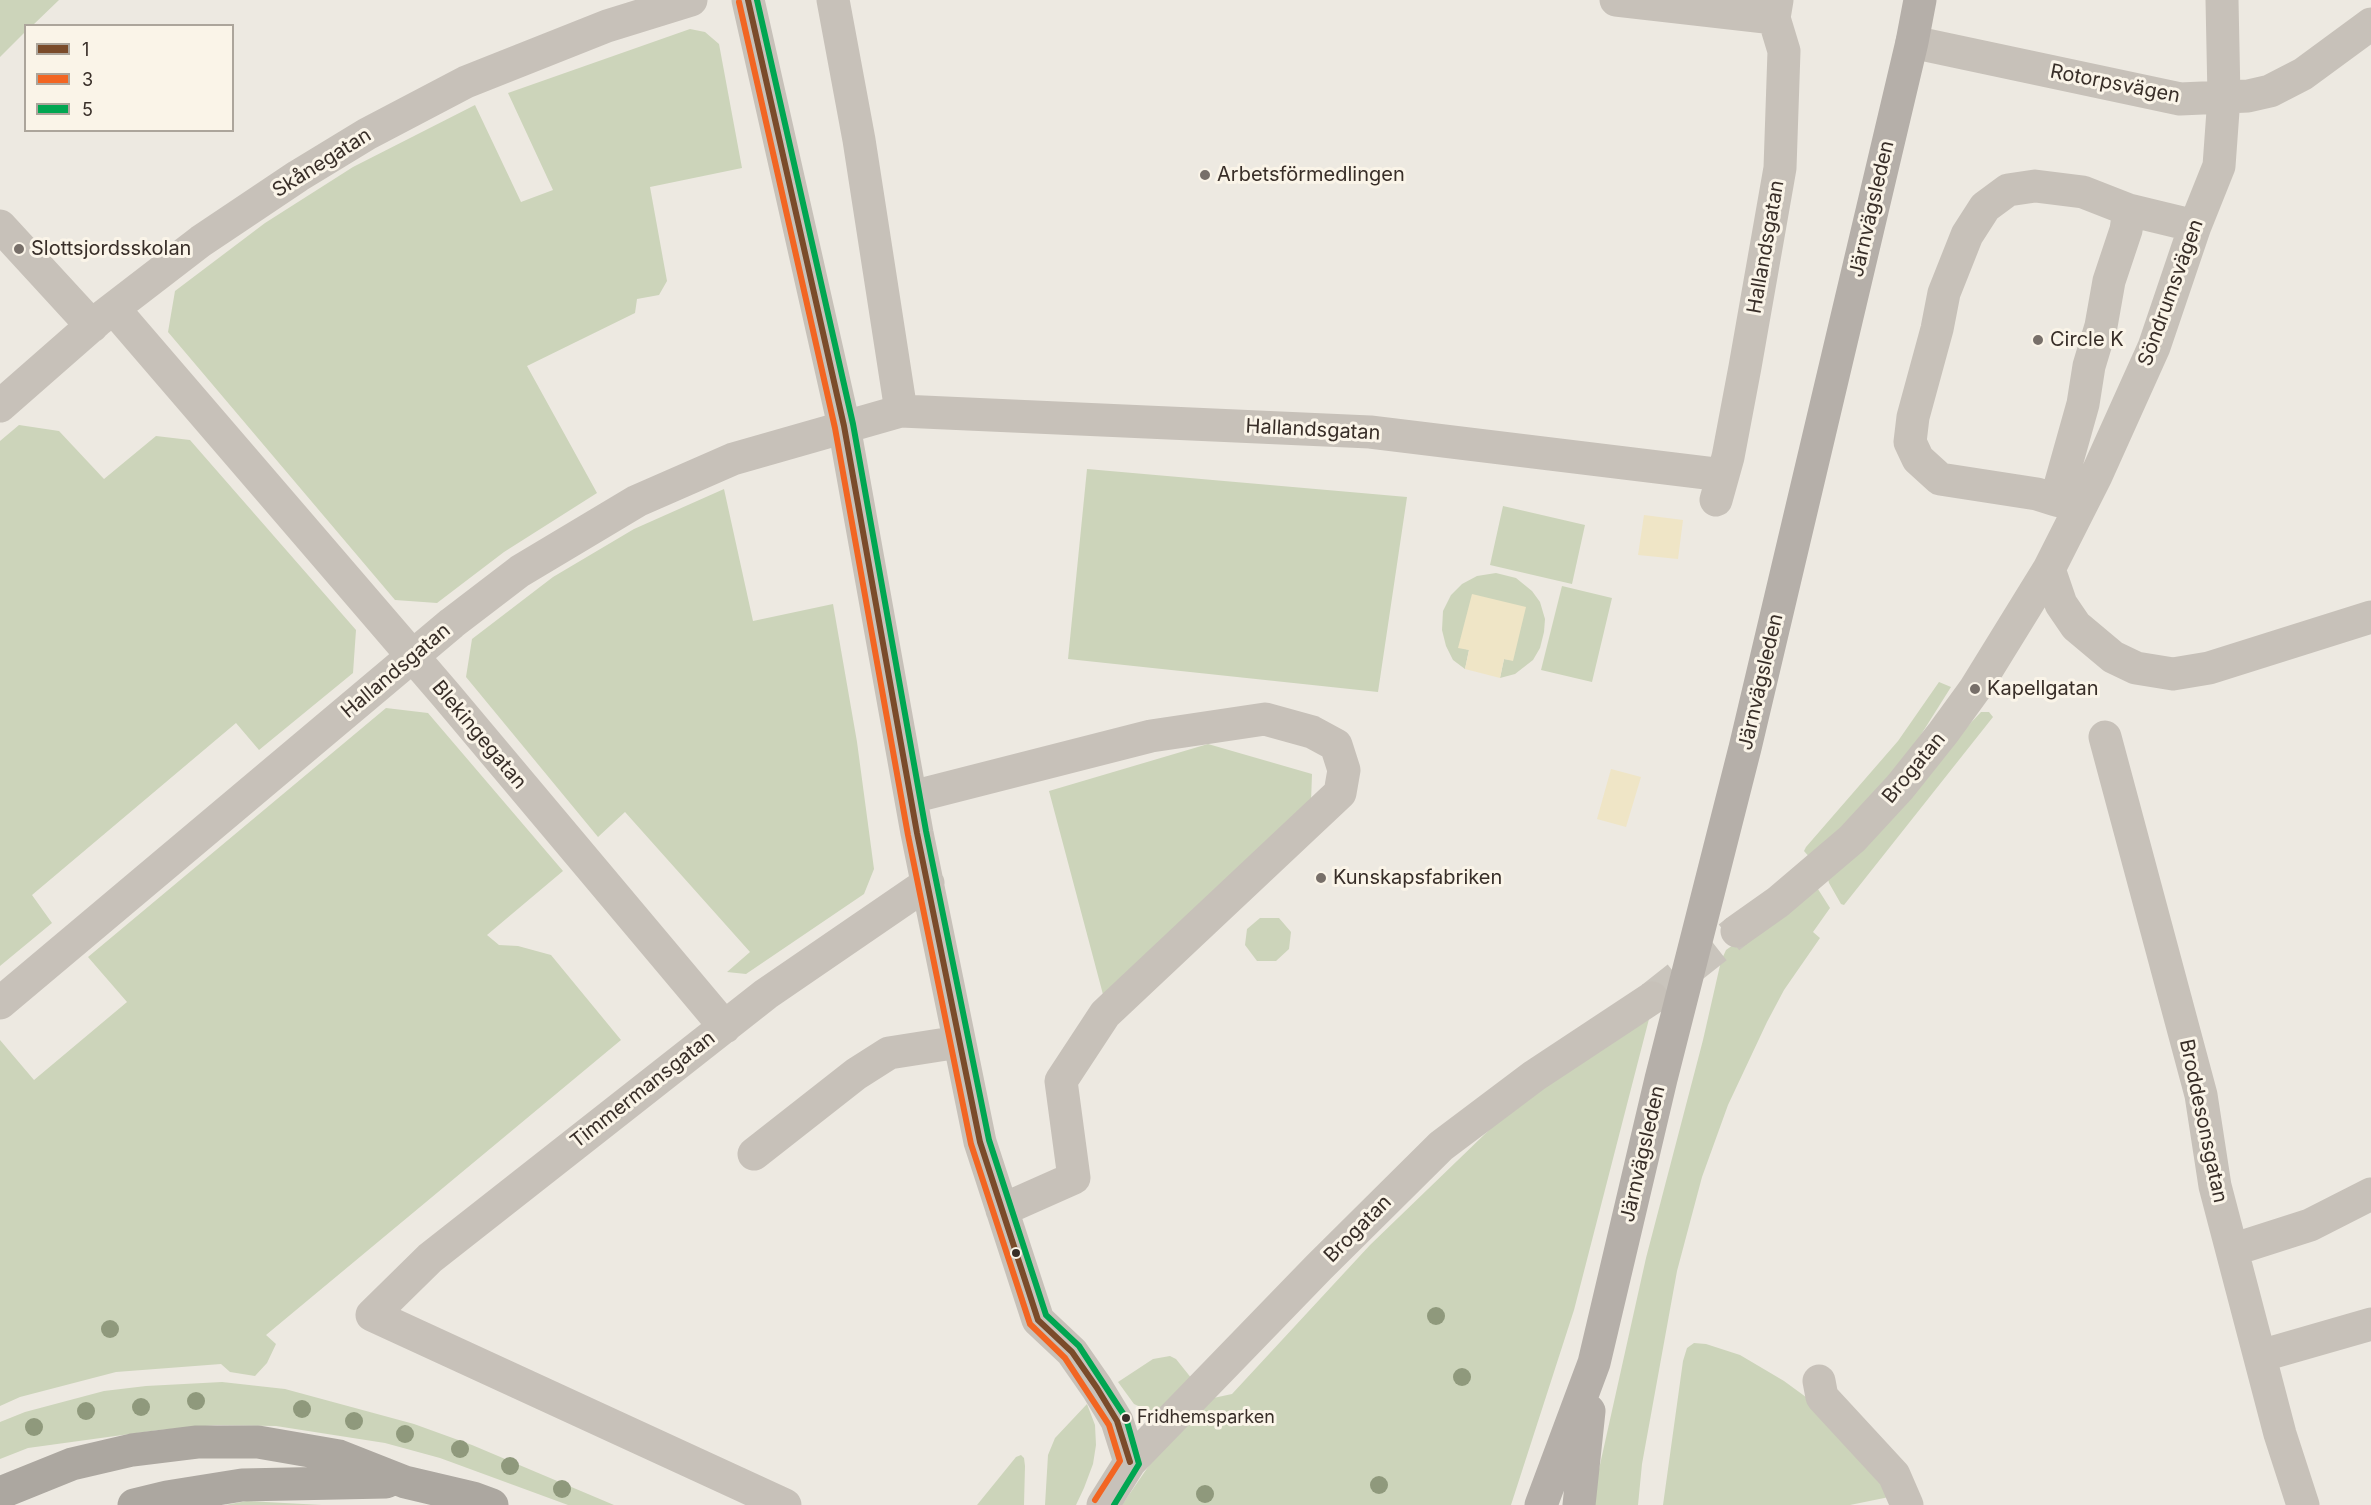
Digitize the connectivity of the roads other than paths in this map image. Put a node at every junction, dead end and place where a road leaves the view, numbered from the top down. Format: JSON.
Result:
{"nodes":[{"id":1,"x":691,"y":0,"type":"edge"},
{"id":2,"x":748,"y":0,"type":"edge"},
{"id":3,"x":833,"y":0,"type":"edge"},
{"id":4,"x":1616,"y":0,"type":"edge"},
{"id":5,"x":1920,"y":0,"type":"edge"},
{"id":6,"x":2222,"y":0,"type":"edge"},
{"id":7,"x":1775,"y":9,"type":"edge"},
{"id":8,"x":2371,"y":24,"type":"edge"},
{"id":9,"x":1912,"y":42,"type":"junction"},
{"id":10,"x":2224,"y":97,"type":"junction"},
{"id":11,"x":2129,"y":210,"type":"junction"},
{"id":12,"x":0,"y":226,"type":"edge"},
{"id":13,"x":2195,"y":226,"type":"junction"},
{"id":14,"x":103,"y":317,"type":"junction"},
{"id":15,"x":0,"y":406,"type":"edge"},
{"id":16,"x":901,"y":411,"type":"junction"},
{"id":17,"x":844,"y":426,"type":"junction"},
{"id":18,"x":2068,"y":503,"type":"junction"},
{"id":19,"x":2049,"y":569,"type":"junction"},
{"id":20,"x":2371,"y":617,"type":"edge"},
{"id":21,"x":413,"y":657,"type":"junction"},
{"id":22,"x":2104,"y":737,"type":"dead end"},
{"id":23,"x":912,"y":797,"type":"junction"},
{"id":24,"x":927,"y":883,"type":"junction"},
{"id":25,"x":1737,"y":931,"type":"tunnel mouth"},
{"id":26,"x":1652,"y":998,"type":"tunnel mouth"},
{"id":27,"x":0,"y":1003,"type":"edge"},
{"id":28,"x":724,"y":1026,"type":"junction"},
{"id":29,"x":959,"y":1042,"type":"junction"},
{"id":30,"x":754,"y":1154,"type":"dead end"},
{"id":31,"x":2371,"y":1194,"type":"edge"},
{"id":32,"x":1002,"y":1210,"type":"junction"},
{"id":33,"x":2232,"y":1251,"type":"junction"},
{"id":34,"x":2371,"y":1324,"type":"edge"},
{"id":35,"x":2260,"y":1356,"type":"junction"},
{"id":36,"x":1594,"y":1363,"type":"junction"},
{"id":37,"x":1819,"y":1381,"type":"dead end"},
{"id":38,"x":1130,"y":1462,"type":"junction"},
{"id":39,"x":405,"y":1482,"type":"junction"},
{"id":40,"x":0,"y":1493,"type":"edge"},
{"id":41,"x":134,"y":1505,"type":"edge"},
{"id":42,"x":492,"y":1505,"type":"edge"},
{"id":43,"x":785,"y":1505,"type":"edge"},
{"id":44,"x":1103,"y":1505,"type":"edge"},
{"id":45,"x":1541,"y":1505,"type":"edge"},
{"id":46,"x":1579,"y":1505,"type":"edge"},
{"id":47,"x":1907,"y":1505,"type":"edge"},
{"id":48,"x":2303,"y":1505,"type":"edge"}],
"edges":[{"from":1,"to":14,"type":"street","name":"Skånegatan"},
{"from":2,"to":17,"type":"street"},
{"from":3,"to":16,"type":"street"},
{"from":4,"to":7,"type":"street"},
{"from":5,"to":9,"type":"main road","name":"Järnvägsleden"},
{"from":6,"to":10,"type":"street","name":"Söndrumsvägen"},
{"from":7,"to":16,"type":"street","name":"Hallandsgatan"},
{"from":8,"to":10,"type":"street","name":"Rotorpsvägen"},
{"from":9,"to":10,"type":"street","name":"Rotorpsvägen"},
{"from":9,"to":36,"type":"main road","name":"Järnvägsleden"},
{"from":10,"to":13,"type":"street","name":"Söndrumsvägen"},
{"from":11,"to":13,"type":"street"},
{"from":11,"to":18,"type":"street"},
{"from":11,"to":18,"type":"street"},
{"from":12,"to":14,"type":"street","name":"Blekingegatan"},
{"from":13,"to":18,"type":"street","name":"Söndrumsvägen"},
{"from":14,"to":15,"type":"street","name":"Skånegatan"},
{"from":14,"to":21,"type":"street","name":"Blekingegatan"},
{"from":16,"to":17,"type":"street","name":"Hallandsgatan"},
{"from":17,"to":21,"type":"street","name":"Hallandsgatan"},
{"from":17,"to":23,"type":"street"},
{"from":18,"to":19,"type":"street","name":"Söndrumsvägen"},
{"from":19,"to":20,"type":"street"},
{"from":19,"to":25,"type":"street","name":"Brogatan"},
{"from":21,"to":27,"type":"street","name":"Hallandsgatan"},
{"from":21,"to":28,"type":"street","name":"Blekingegatan"},
{"from":22,"to":33,"type":"street","name":"Broddesonsgatan"},
{"from":23,"to":24,"type":"street"},
{"from":23,"to":32,"type":"street"},
{"from":24,"to":28,"type":"street","name":"Timmermansgatan"},
{"from":24,"to":29,"type":"street"},
{"from":26,"to":38,"type":"street","name":"Brogatan"},
{"from":28,"to":43,"type":"street","name":"Timmermansgatan"},
{"from":29,"to":30,"type":"street"},
{"from":29,"to":32,"type":"street"},
{"from":31,"to":33,"type":"street"},
{"from":32,"to":38,"type":"street"},
{"from":33,"to":35,"type":"street","name":"Broddesonsgatan"},
{"from":34,"to":35,"type":"street"},
{"from":35,"to":48,"type":"street","name":"Broddesonsgatan"},
{"from":36,"to":45,"type":"main road","name":"Järnvägsleden"},
{"from":36,"to":46,"type":"main road","name":"Järnvägsleden"},
{"from":37,"to":47,"type":"street"},
{"from":38,"to":44,"type":"street","name":"Brogatan"},
{"from":39,"to":40,"type":"highway"},
{"from":39,"to":41,"type":"highway"},
{"from":39,"to":42,"type":"highway"}]}
